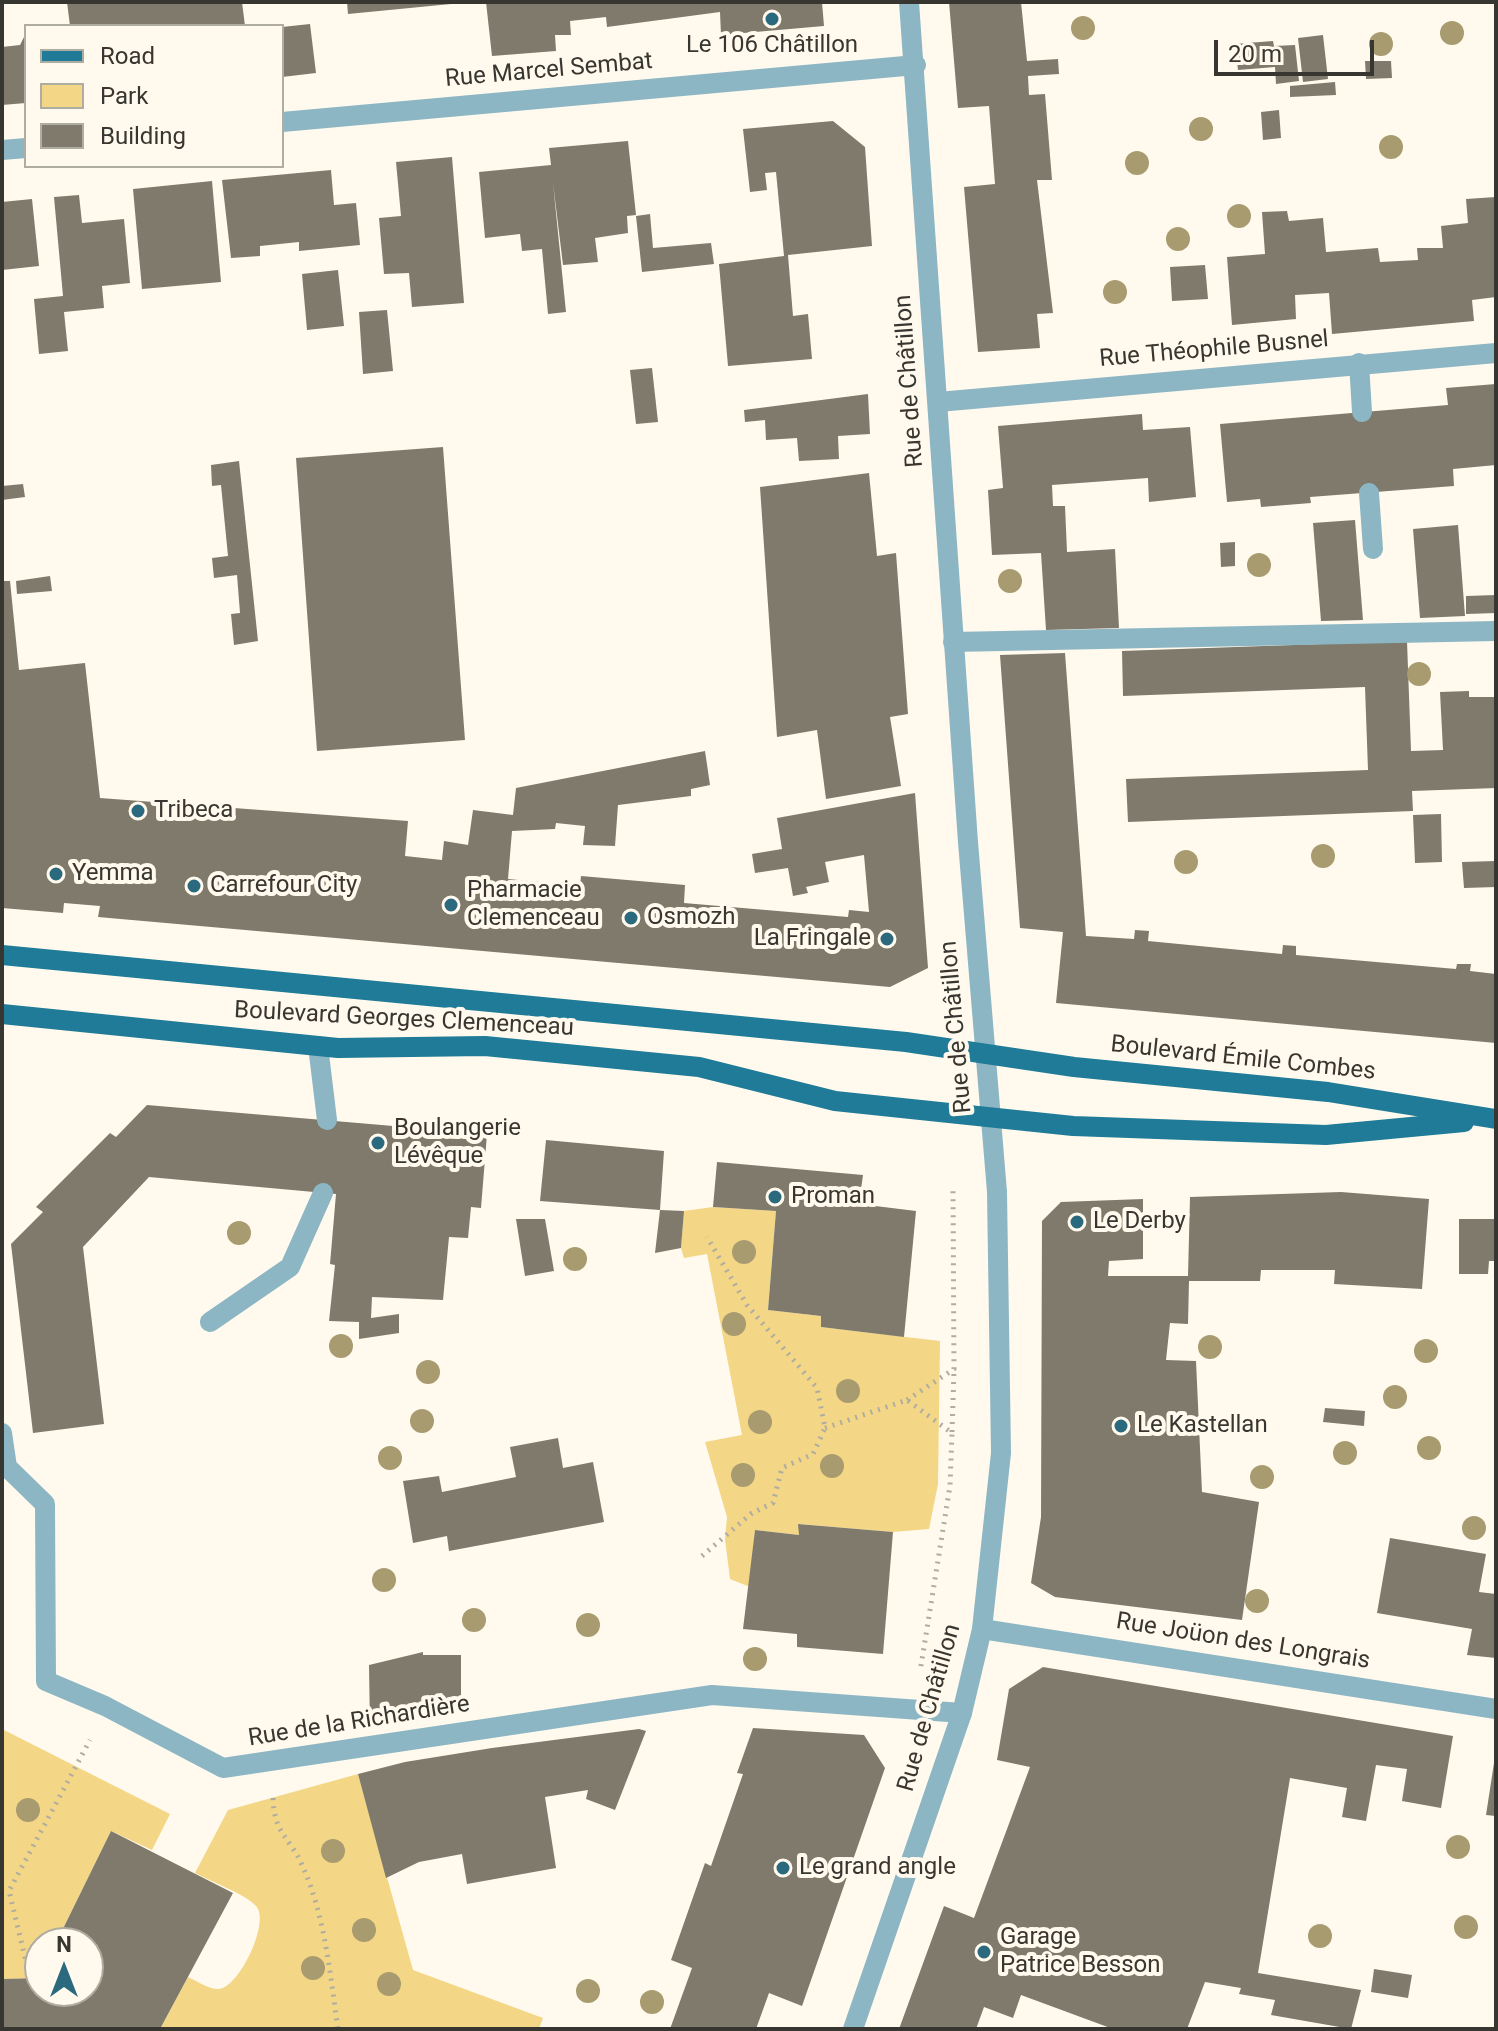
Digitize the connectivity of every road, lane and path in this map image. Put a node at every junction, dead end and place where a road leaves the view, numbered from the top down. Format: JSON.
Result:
{"nodes":[{"id":1,"x":909,"y":2,"type":"edge"},
{"id":2,"x":916,"y":65,"type":"junction"},
{"id":3,"x":284,"y":122,"type":"edge"},
{"id":4,"x":24,"y":148,"type":"edge"},
{"id":5,"x":2,"y":150,"type":"edge"},
{"id":6,"x":1496,"y":353,"type":"edge"},
{"id":7,"x":1359,"y":363,"type":"junction"},
{"id":8,"x":938,"y":402,"type":"junction"},
{"id":9,"x":1362,"y":412,"type":"dead end"},
{"id":10,"x":1369,"y":493,"type":"dead end"},
{"id":11,"x":1373,"y":549,"type":"dead end"},
{"id":12,"x":1496,"y":631,"type":"edge"},
{"id":13,"x":953,"y":642,"type":"junction"},
{"id":14,"x":2,"y":955,"type":"edge"},
{"id":15,"x":2,"y":1014,"type":"edge"},
{"id":16,"x":318,"y":1046,"type":"junction"},
{"id":17,"x":984,"y":1054,"type":"junction"},
{"id":18,"x":991,"y":1117,"type":"junction"},
{"id":19,"x":327,"y":1120,"type":"dead end"},
{"id":20,"x":953,"y":1189,"type":"dead end"},
{"id":21,"x":323,"y":1193,"type":"dead end"},
{"id":22,"x":707,"y":1237,"type":"dead end"},
{"id":23,"x":210,"y":1322,"type":"dead end"},
{"id":24,"x":954,"y":1369,"type":"junction"},
{"id":25,"x":907,"y":1400,"type":"junction"},
{"id":26,"x":825,"y":1428,"type":"junction"},
{"id":27,"x":2,"y":1433,"type":"edge"},
{"id":28,"x":952,"y":1433,"type":"junction"},
{"id":29,"x":702,"y":1556,"type":"dead end"},
{"id":30,"x":982,"y":1629,"type":"junction"},
{"id":31,"x":913,"y":1709,"type":"junction"},
{"id":32,"x":1496,"y":1709,"type":"edge"},
{"id":33,"x":962,"y":1713,"type":"junction"},
{"id":34,"x":272,"y":1761,"type":"junction"},
{"id":35,"x":78,"y":1767,"type":"dead end"},
{"id":36,"x":6,"y":1890,"type":"edge"},
{"id":37,"x":24,"y":1956,"type":"edge"},
{"id":38,"x":338,"y":2029,"type":"edge"},
{"id":39,"x":853,"y":2029,"type":"edge"}],
"edges":[{"from":1,"to":2,"type":"street","name":"Rue de Châtillon"},
{"from":2,"to":3,"type":"street","name":"Rue Marcel Sembat"},
{"from":2,"to":8,"type":"street","name":"Rue de Châtillon"},
{"from":4,"to":5,"type":"street"},
{"from":6,"to":7,"type":"street","name":"Rue Théophile Busnel"},
{"from":7,"to":8,"type":"street","name":"Rue Théophile Busnel"},
{"from":7,"to":9,"type":"street"},
{"from":8,"to":13,"type":"street","name":"Rue de Châtillon"},
{"from":10,"to":11,"type":"street"},
{"from":12,"to":13,"type":"street"},
{"from":13,"to":17,"type":"street","name":"Rue de Châtillon"},
{"from":14,"to":17,"type":"main road","name":"Boulevard Georges Clemenceau"},
{"from":15,"to":16,"type":"main road","name":"Boulevard Georges Clemenceau"},
{"from":16,"to":18,"type":"main road","name":"Boulevard Georges Clemenceau"},
{"from":16,"to":19,"type":"street"},
{"from":17,"to":18,"type":"street","name":"Rue de Châtillon"},
{"from":17,"to":18,"type":"main road","name":"Boulevard Émile Combes"},
{"from":18,"to":30,"type":"street","name":"Rue de Châtillon"},
{"from":20,"to":24,"type":"path"},
{"from":21,"to":23,"type":"street"},
{"from":22,"to":26,"type":"path"},
{"from":24,"to":25,"type":"path"},
{"from":24,"to":28,"type":"path"},
{"from":25,"to":26,"type":"path"},
{"from":25,"to":28,"type":"path"},
{"from":26,"to":29,"type":"path"},
{"from":27,"to":34,"type":"street","name":"Rue de la Richardière"},
{"from":28,"to":31,"type":"path"},
{"from":30,"to":32,"type":"street","name":"Rue Joüon des Longrais"},
{"from":30,"to":33,"type":"street","name":"Rue de Châtillon"},
{"from":31,"to":33,"type":"street","name":"Rue de la Richardière"},
{"from":31,"to":34,"type":"street","name":"Rue de la Richardière"},
{"from":33,"to":39,"type":"street","name":"Rue de Châtillon"},
{"from":34,"to":38,"type":"path"},
{"from":35,"to":36,"type":"path"},
{"from":36,"to":37,"type":"path"}]}
